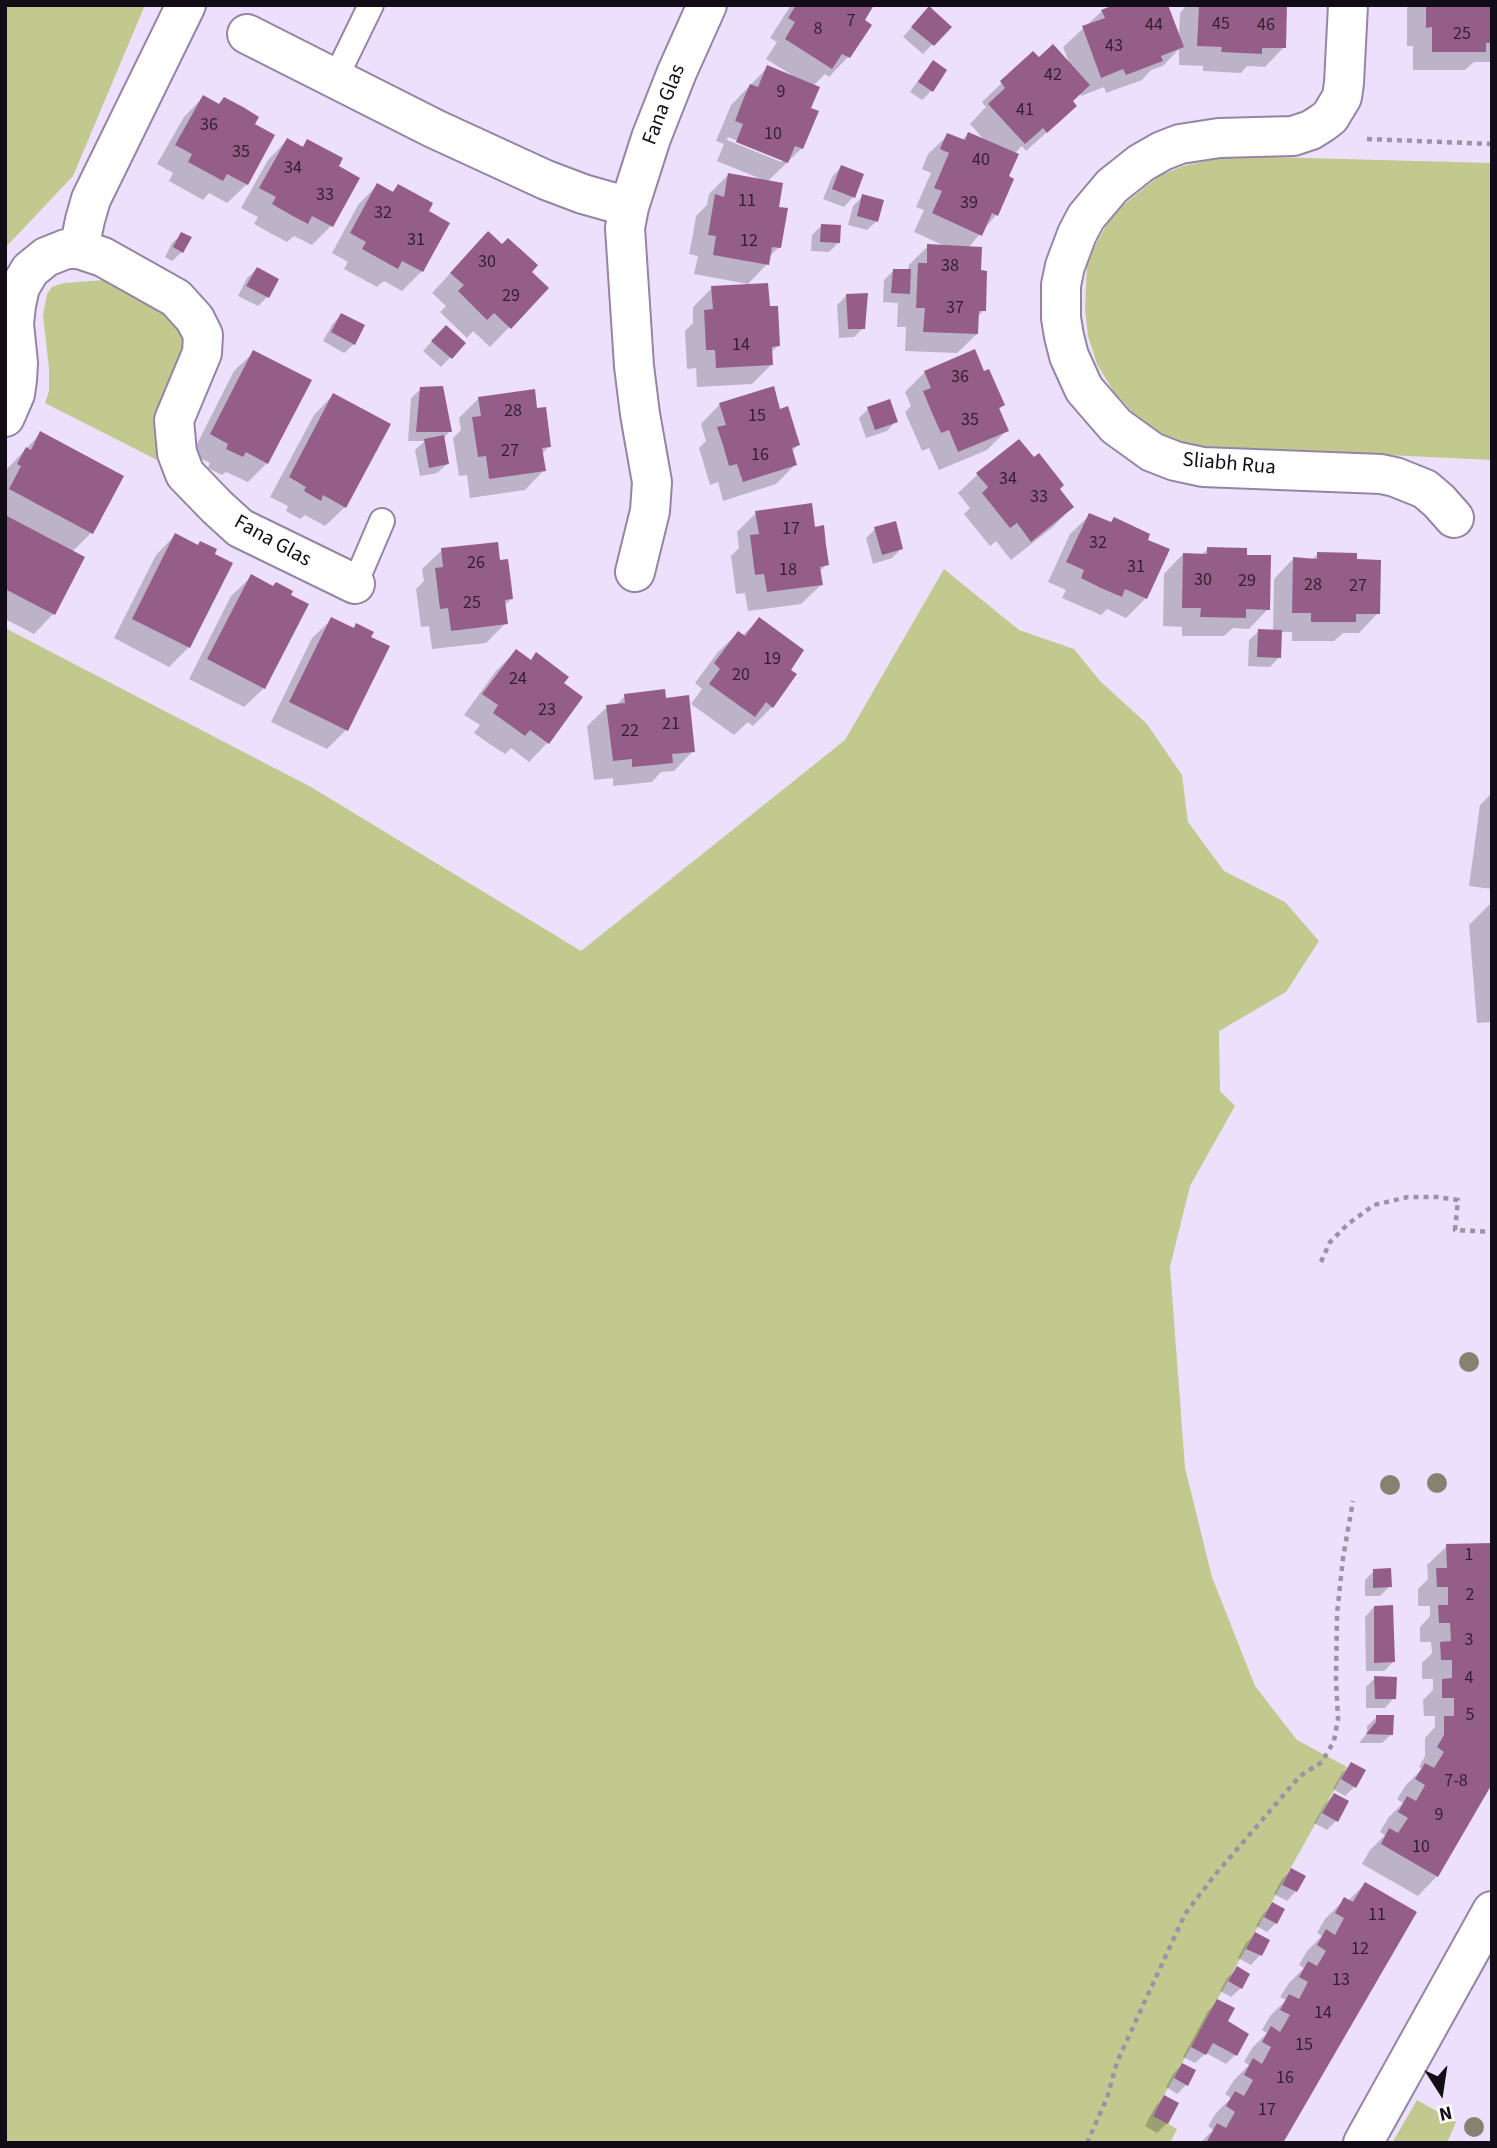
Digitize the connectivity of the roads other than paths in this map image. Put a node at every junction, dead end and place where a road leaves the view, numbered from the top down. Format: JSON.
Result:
{"nodes":[{"id":1,"x":186,"y":5,"type":"edge"},
{"id":2,"x":372,"y":5,"type":"edge"},
{"id":3,"x":707,"y":5,"type":"edge"},
{"id":4,"x":1348,"y":5,"type":"edge"},
{"id":5,"x":247,"y":34,"type":"dead end"},
{"id":6,"x":335,"y":79,"type":"junction"},
{"id":7,"x":629,"y":206,"type":"junction"},
{"id":8,"x":79,"y":249,"type":"junction"},
{"id":9,"x":5,"y":417,"type":"edge"},
{"id":10,"x":1454,"y":519,"type":"dead end"},
{"id":11,"x":382,"y":522,"type":"dead end"},
{"id":12,"x":635,"y":572,"type":"dead end"},
{"id":13,"x":355,"y":584,"type":"joint"},
{"id":14,"x":1492,"y":1911,"type":"edge"},
{"id":15,"x":1363,"y":2143,"type":"edge"}],
"edges":[{"from":1,"to":8,"type":"street"},
{"from":2,"to":6,"type":"lane"},
{"from":3,"to":7,"type":"street","name":"Fana Glas"},
{"from":4,"to":10,"type":"street","name":"Sliabh Rua"},
{"from":5,"to":6,"type":"street"},
{"from":6,"to":7,"type":"street"},
{"from":7,"to":12,"type":"street","name":"Fana Glas"},
{"from":8,"to":9,"type":"street"},
{"from":8,"to":13,"type":"street","name":"Fana Glas"},
{"from":11,"to":13,"type":"lane","name":"Fana Glas"},
{"from":14,"to":15,"type":"street"}]}
